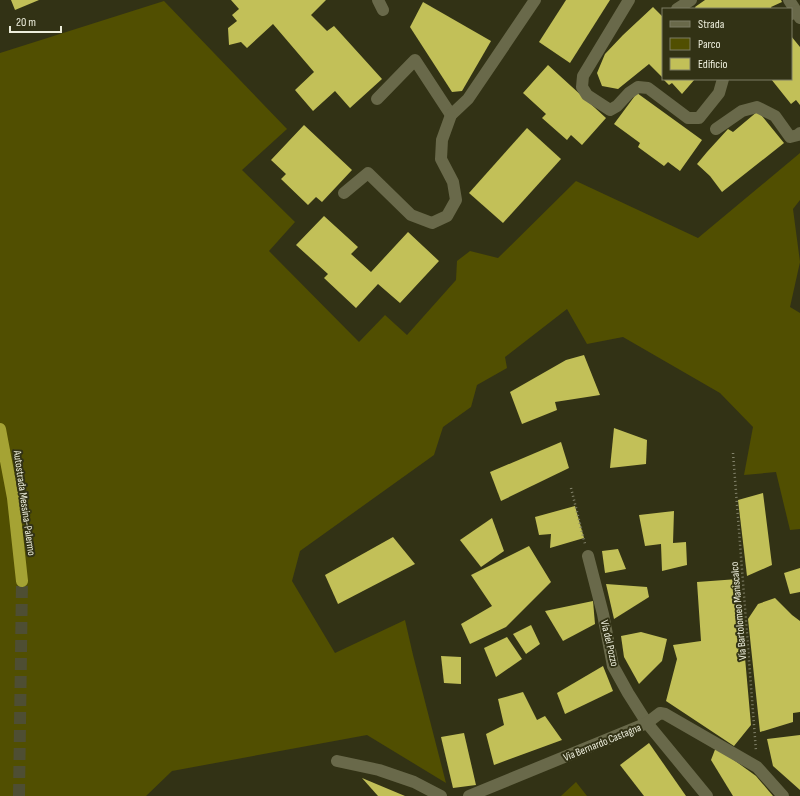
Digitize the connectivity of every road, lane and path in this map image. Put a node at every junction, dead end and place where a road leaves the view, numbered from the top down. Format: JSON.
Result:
{"nodes":[{"id":1,"x":535,"y":0,"type":"edge"},
{"id":2,"x":629,"y":0,"type":"edge"},
{"id":3,"x":691,"y":0,"type":"edge"},
{"id":4,"x":789,"y":0,"type":"edge"},
{"id":5,"x":679,"y":8,"type":"edge"},
{"id":6,"x":796,"y":14,"type":"edge"},
{"id":7,"x":723,"y":80,"type":"edge"},
{"id":8,"x":377,"y":99,"type":"dead end"},
{"id":9,"x":451,"y":115,"type":"junction"},
{"id":10,"x":716,"y":129,"type":"dead end"},
{"id":11,"x":800,"y":133,"type":"edge"},
{"id":12,"x":344,"y":193,"type":"dead end"},
{"id":13,"x":0,"y":429,"type":"edge"},
{"id":14,"x":733,"y":453,"type":"dead end"},
{"id":15,"x":571,"y":488,"type":"dead end"},
{"id":16,"x":588,"y":556,"type":"joint"},
{"id":17,"x":22,"y":581,"type":"tunnel mouth"},
{"id":18,"x":647,"y":723,"type":"junction"},
{"id":19,"x":337,"y":761,"type":"dead end"},
{"id":20,"x":757,"y":767,"type":"junction"},
{"id":21,"x":441,"y":796,"type":"edge"},
{"id":22,"x":469,"y":796,"type":"edge"},
{"id":23,"x":707,"y":796,"type":"edge"},
{"id":24,"x":783,"y":796,"type":"edge"}],
"edges":[{"from":1,"to":9,"type":"street"},
{"from":2,"to":7,"type":"street"},
{"from":3,"to":5,"type":"street"},
{"from":4,"to":6,"type":"street"},
{"from":8,"to":9,"type":"street"},
{"from":9,"to":12,"type":"street"},
{"from":10,"to":11,"type":"street"},
{"from":13,"to":17,"type":"highway","name":"Autostrada Messina-Palermo"},
{"from":14,"to":20,"type":"path","name":"Via Bartolomeo Maniscalco"},
{"from":15,"to":16,"type":"path"},
{"from":16,"to":18,"type":"street","name":"Via del Pozzo"},
{"from":18,"to":20,"type":"street","name":"Via Bernardo Castagna"},
{"from":18,"to":22,"type":"street","name":"Via Bernardo Castagna"},
{"from":18,"to":23,"type":"street","name":"Via del Pozzo"},
{"from":19,"to":21,"type":"street"},
{"from":20,"to":24,"type":"street","name":"Via Bernardo Castagna"}]}
